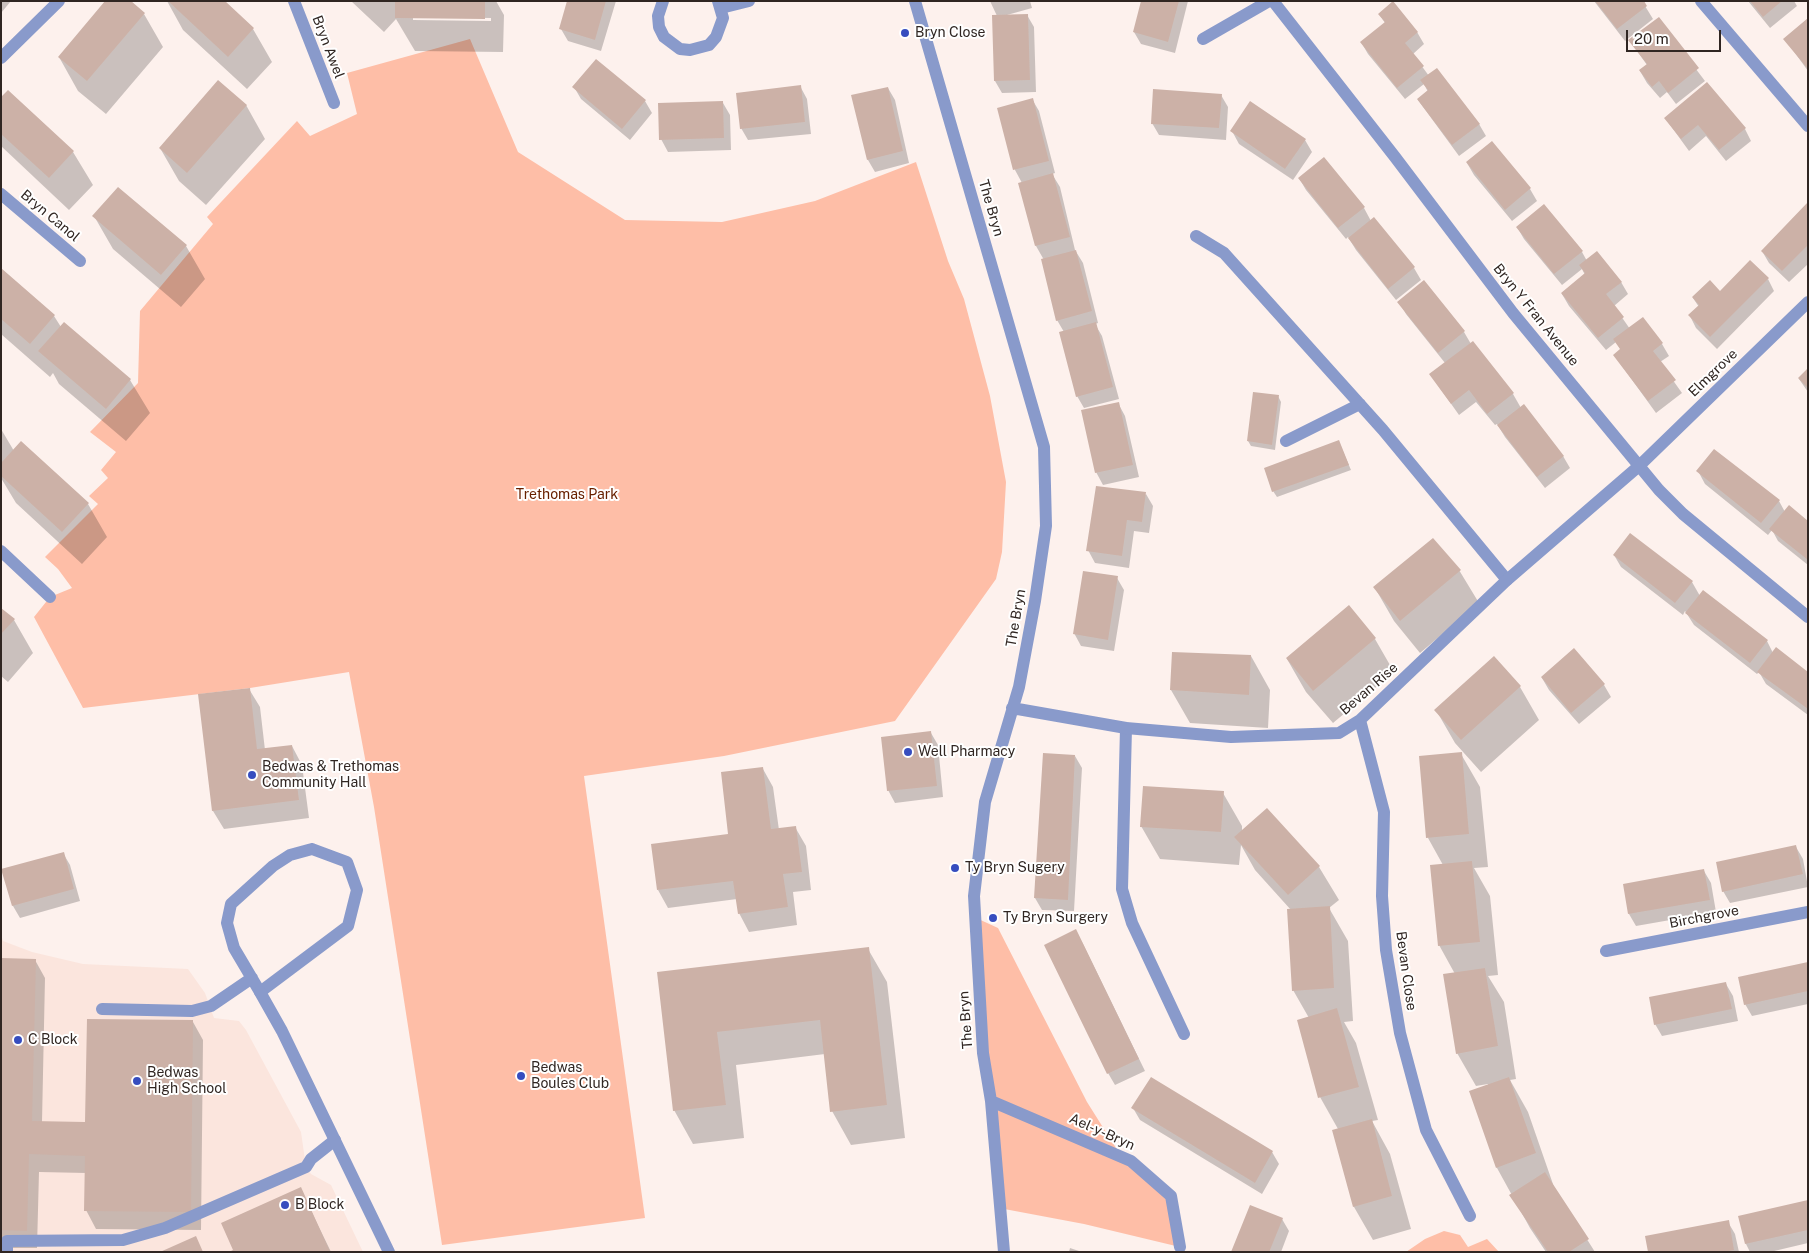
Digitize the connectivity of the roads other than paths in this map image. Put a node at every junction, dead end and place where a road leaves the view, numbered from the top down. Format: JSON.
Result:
{"nodes":[{"id":1,"x":59,"y":1,"type":"edge"},
{"id":2,"x":294,"y":1,"type":"edge"},
{"id":3,"x":663,"y":1,"type":"edge"},
{"id":4,"x":749,"y":1,"type":"edge"},
{"id":5,"x":915,"y":1,"type":"edge"},
{"id":6,"x":1269,"y":1,"type":"edge"},
{"id":7,"x":1273,"y":1,"type":"edge"},
{"id":8,"x":1701,"y":1,"type":"edge"},
{"id":9,"x":719,"y":5,"type":"edge"},
{"id":10,"x":1203,"y":40,"type":"dead end"},
{"id":11,"x":1,"y":58,"type":"edge"},
{"id":12,"x":334,"y":103,"type":"dead end"},
{"id":13,"x":1808,"y":126,"type":"edge"},
{"id":14,"x":1,"y":194,"type":"edge"},
{"id":15,"x":1196,"y":236,"type":"dead end"},
{"id":16,"x":80,"y":261,"type":"dead end"},
{"id":17,"x":1808,"y":302,"type":"edge"},
{"id":18,"x":1360,"y":404,"type":"junction"},
{"id":19,"x":1286,"y":441,"type":"dead end"},
{"id":20,"x":1639,"y":466,"type":"junction"},
{"id":21,"x":1,"y":551,"type":"edge"},
{"id":22,"x":1507,"y":580,"type":"junction"},
{"id":23,"x":50,"y":597,"type":"dead end"},
{"id":24,"x":1808,"y":617,"type":"edge"},
{"id":25,"x":1012,"y":708,"type":"junction"},
{"id":26,"x":1360,"y":720,"type":"junction"},
{"id":27,"x":1126,"y":728,"type":"junction"},
{"id":28,"x":1808,"y":912,"type":"edge"},
{"id":29,"x":1606,"y":951,"type":"dead end"},
{"id":30,"x":252,"y":978,"type":"junction"},
{"id":31,"x":260,"y":992,"type":"junction"},
{"id":32,"x":102,"y":1009,"type":"dead end"},
{"id":33,"x":1184,"y":1034,"type":"dead end"},
{"id":34,"x":991,"y":1101,"type":"junction"},
{"id":35,"x":335,"y":1140,"type":"junction"},
{"id":36,"x":1470,"y":1216,"type":"dead end"},
{"id":37,"x":1180,"y":1248,"type":"dead end"},
{"id":38,"x":7,"y":1252,"type":"edge"},
{"id":39,"x":389,"y":1252,"type":"edge"},
{"id":40,"x":1004,"y":1252,"type":"edge"}],
"edges":[{"from":1,"to":11,"type":"street"},
{"from":2,"to":12,"type":"street","name":"Bryn Awel"},
{"from":3,"to":9,"type":"street"},
{"from":4,"to":9,"type":"street"},
{"from":5,"to":25,"type":"street","name":"The Bryn"},
{"from":6,"to":10,"type":"street"},
{"from":7,"to":20,"type":"street","name":"Bryn Y Fran Avenue"},
{"from":8,"to":13,"type":"street"},
{"from":14,"to":16,"type":"street","name":"Bryn Canol"},
{"from":15,"to":18,"type":"street"},
{"from":17,"to":20,"type":"street","name":"Elmgrove"},
{"from":18,"to":19,"type":"street"},
{"from":18,"to":22,"type":"street"},
{"from":20,"to":22,"type":"street","name":"Bevan Rise"},
{"from":20,"to":24,"type":"street","name":"Bryn Y Fran Avenue"},
{"from":21,"to":23,"type":"street"},
{"from":22,"to":26,"type":"street","name":"Bevan Rise"},
{"from":25,"to":27,"type":"street","name":"Bevan Rise"},
{"from":25,"to":34,"type":"street","name":"The Bryn"},
{"from":26,"to":27,"type":"street","name":"Bevan Rise"},
{"from":26,"to":36,"type":"street","name":"Bevan Close"},
{"from":27,"to":33,"type":"street"},
{"from":28,"to":29,"type":"street","name":"Birchgrove"},
{"from":30,"to":31,"type":"street"},
{"from":30,"to":31,"type":"street"},
{"from":30,"to":32,"type":"street"},
{"from":31,"to":35,"type":"street"},
{"from":34,"to":37,"type":"street","name":"Ael-y-Bryn"},
{"from":34,"to":40,"type":"street","name":"The Bryn"},
{"from":35,"to":38,"type":"street"},
{"from":35,"to":39,"type":"street"}]}
